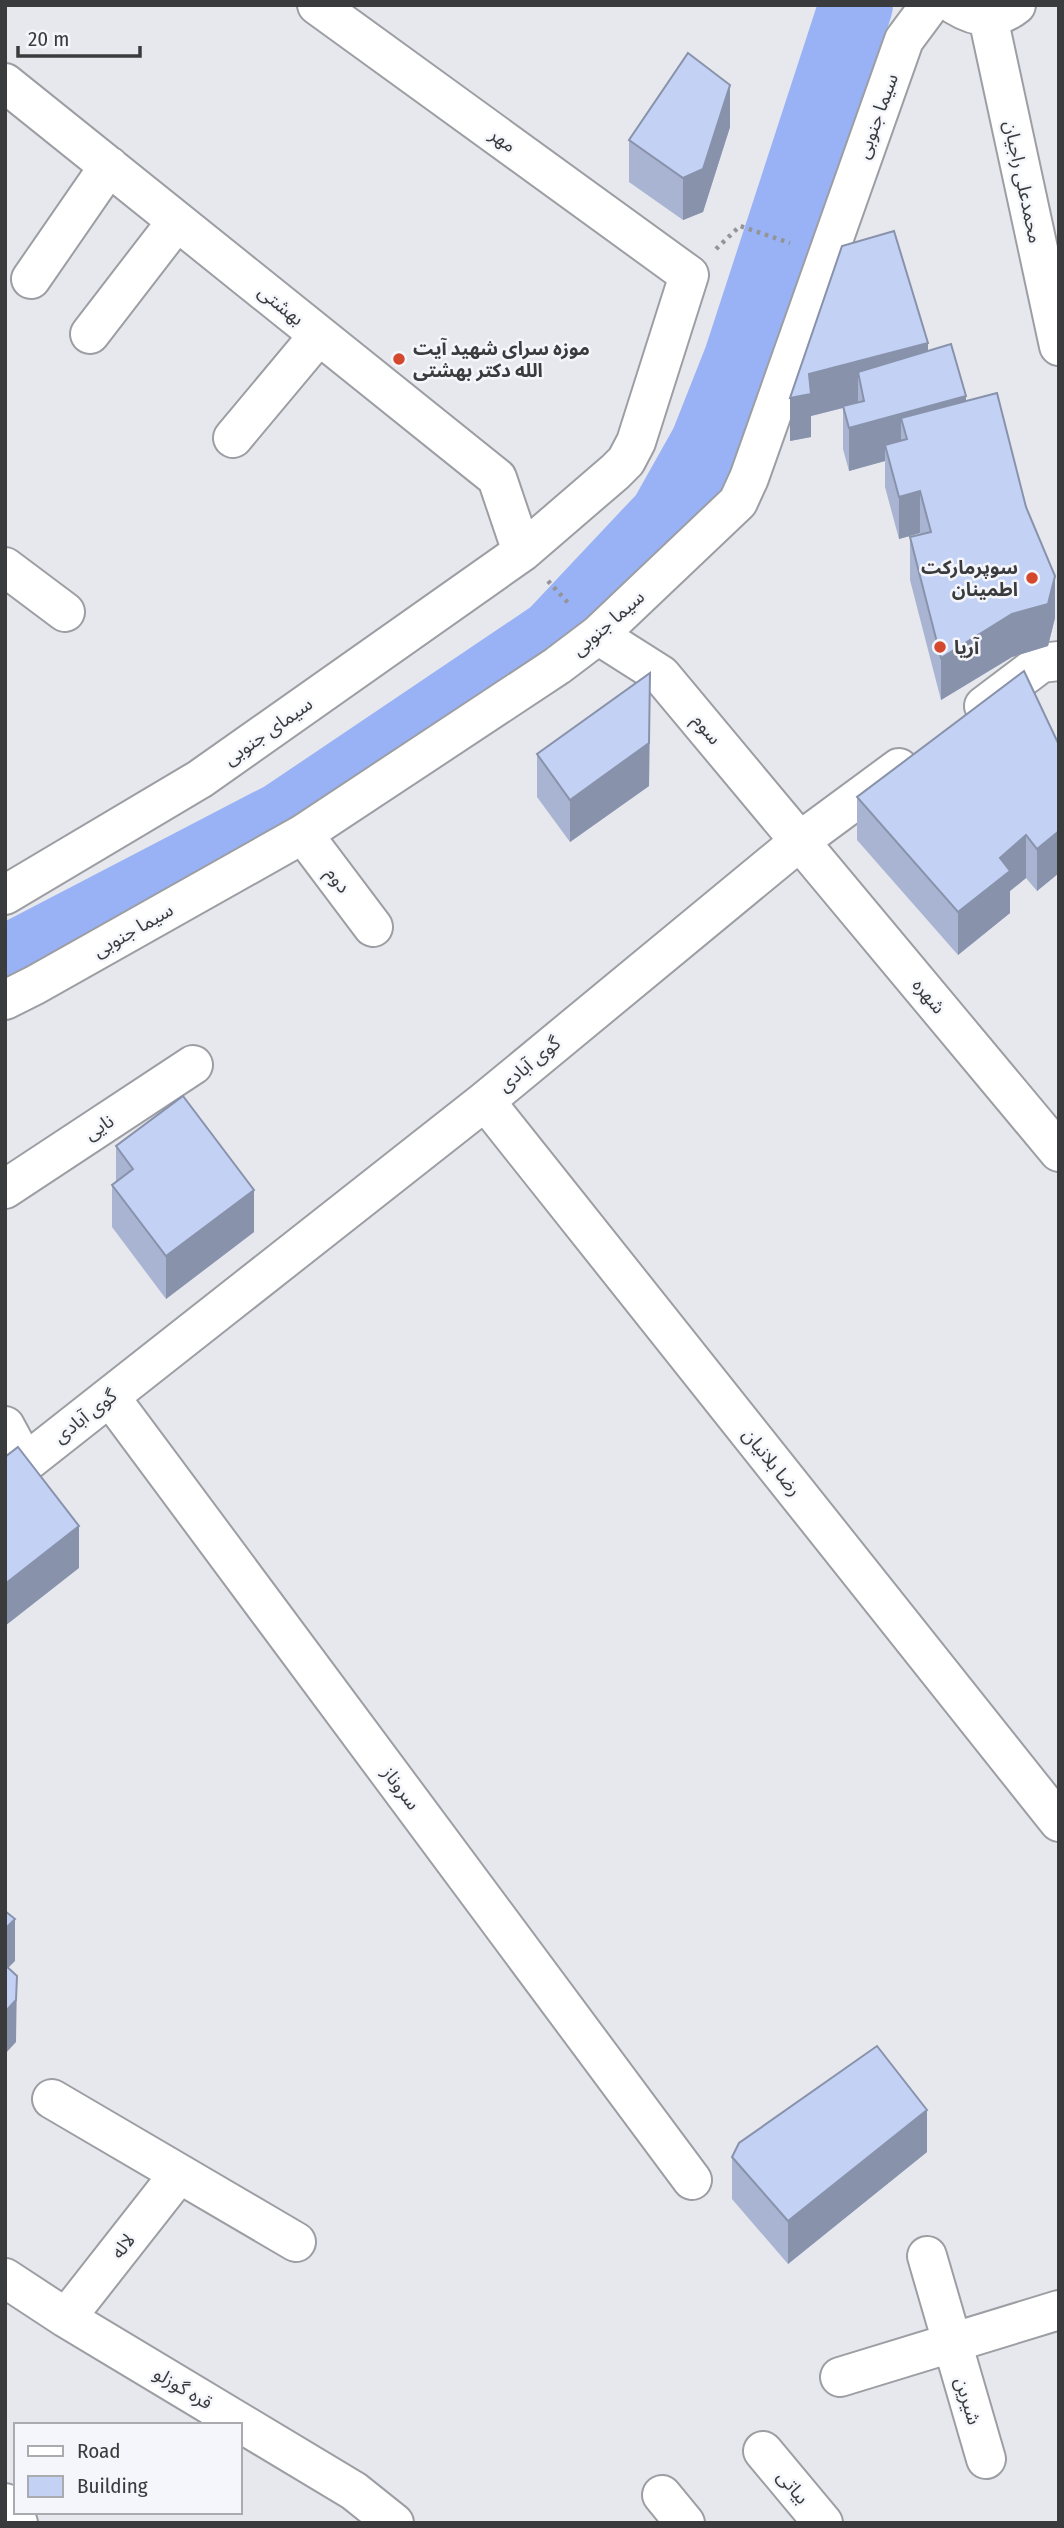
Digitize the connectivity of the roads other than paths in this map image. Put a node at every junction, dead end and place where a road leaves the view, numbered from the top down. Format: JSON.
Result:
{"nodes":[{"id":1,"x":317,"y":5,"type":"edge"},
{"id":2,"x":930,"y":5,"type":"edge"},
{"id":3,"x":991,"y":10,"type":"edge"},
{"id":4,"x":5,"y":83,"type":"edge"},
{"id":5,"x":109,"y":166,"type":"junction"},
{"id":6,"x":177,"y":221,"type":"junction"},
{"id":7,"x":1059,"y":229,"type":"edge"},
{"id":8,"x":31,"y":279,"type":"dead end"},
{"id":9,"x":90,"y":334,"type":"dead end"},
{"id":10,"x":319,"y":335,"type":"junction"},
{"id":11,"x":1059,"y":346,"type":"edge"},
{"id":12,"x":233,"y":438,"type":"dead end"},
{"id":13,"x":522,"y":552,"type":"junction"},
{"id":14,"x":5,"y":567,"type":"edge"},
{"id":15,"x":65,"y":612,"type":"dead end"},
{"id":16,"x":598,"y":635,"type":"junction"},
{"id":17,"x":1059,"y":661,"type":"edge"},
{"id":18,"x":303,"y":834,"type":"junction"},
{"id":19,"x":800,"y":841,"type":"junction"},
{"id":20,"x":5,"y":895,"type":"edge"},
{"id":21,"x":373,"y":927,"type":"dead end"},
{"id":22,"x":5,"y":1000,"type":"edge"},
{"id":23,"x":193,"y":1065,"type":"dead end"},
{"id":24,"x":485,"y":1101,"type":"junction"},
{"id":25,"x":1059,"y":1152,"type":"edge"},
{"id":26,"x":5,"y":1189,"type":"edge"},
{"id":27,"x":110,"y":1397,"type":"junction"},
{"id":28,"x":5,"y":1426,"type":"edge"},
{"id":29,"x":15,"y":1471,"type":"edge"},
{"id":30,"x":1059,"y":1822,"type":"edge"},
{"id":31,"x":52,"y":2099,"type":"dead end"},
{"id":32,"x":179,"y":2174,"type":"junction"},
{"id":33,"x":692,"y":2180,"type":"dead end"},
{"id":34,"x":296,"y":2242,"type":"dead end"},
{"id":35,"x":927,"y":2256,"type":"dead end"},
{"id":36,"x":5,"y":2278,"type":"edge"},
{"id":37,"x":1059,"y":2310,"type":"edge"},
{"id":38,"x":66,"y":2318,"type":"junction"},
{"id":39,"x":951,"y":2343,"type":"junction"},
{"id":40,"x":840,"y":2377,"type":"dead end"},
{"id":41,"x":241,"y":2423,"type":"edge"},
{"id":42,"x":242,"y":2424,"type":"edge"},
{"id":43,"x":763,"y":2451,"type":"dead end"},
{"id":44,"x":986,"y":2459,"type":"dead end"},
{"id":45,"x":5,"y":2504,"type":"edge"},
{"id":46,"x":18,"y":2523,"type":"edge"},
{"id":47,"x":394,"y":2523,"type":"edge"},
{"id":48,"x":823,"y":2523,"type":"edge"}],
"edges":[{"from":1,"to":13,"type":"street","name":"مهر"},
{"from":2,"to":16,"type":"street","name":"سیما جنوبی"},
{"from":3,"to":7,"type":"street","name":"محمدعلی راجیان"},
{"from":3,"to":11,"type":"street","name":"محمدعلی راجیان"},
{"from":4,"to":5,"type":"street","name":"بهشتی"},
{"from":5,"to":6,"type":"street","name":"بهشتی"},
{"from":5,"to":8,"type":"street"},
{"from":6,"to":9,"type":"street"},
{"from":6,"to":10,"type":"street","name":"بهشتی"},
{"from":10,"to":12,"type":"street"},
{"from":10,"to":13,"type":"street","name":"بهشتی"},
{"from":13,"to":20,"type":"street","name":"سیمای جنوبی"},
{"from":14,"to":15,"type":"street"},
{"from":16,"to":18,"type":"street","name":"سیما جنوبی"},
{"from":16,"to":19,"type":"street","name":"سوم"},
{"from":17,"to":19,"type":"street","name":"گوی آبادی"},
{"from":18,"to":21,"type":"street","name":"دوم"},
{"from":18,"to":22,"type":"street","name":"سیما جنوبی"},
{"from":19,"to":24,"type":"street","name":"گوی آبادی"},
{"from":19,"to":25,"type":"street","name":"شهره"},
{"from":23,"to":26,"type":"street","name":"نایی"},
{"from":24,"to":27,"type":"street","name":"گوی آبادی"},
{"from":24,"to":30,"type":"street","name":"رضا بلانیان"},
{"from":27,"to":29,"type":"street","name":"گوی آبادی"},
{"from":27,"to":33,"type":"street","name":"سروناز"},
{"from":28,"to":29,"type":"street"},
{"from":31,"to":32,"type":"street"},
{"from":32,"to":34,"type":"street"},
{"from":32,"to":38,"type":"street","name":"لاله"},
{"from":35,"to":39,"type":"street","name":"شیرین"},
{"from":36,"to":38,"type":"street","name":"قره گوزلو"},
{"from":37,"to":39,"type":"street"},
{"from":38,"to":41,"type":"street","name":"قره گوزلو"},
{"from":39,"to":40,"type":"street"},
{"from":39,"to":44,"type":"street","name":"شیرین"},
{"from":42,"to":47,"type":"street","name":"قره گوزلو"},
{"from":43,"to":48,"type":"street","name":"بیاتی"},
{"from":45,"to":46,"type":"street"}]}
